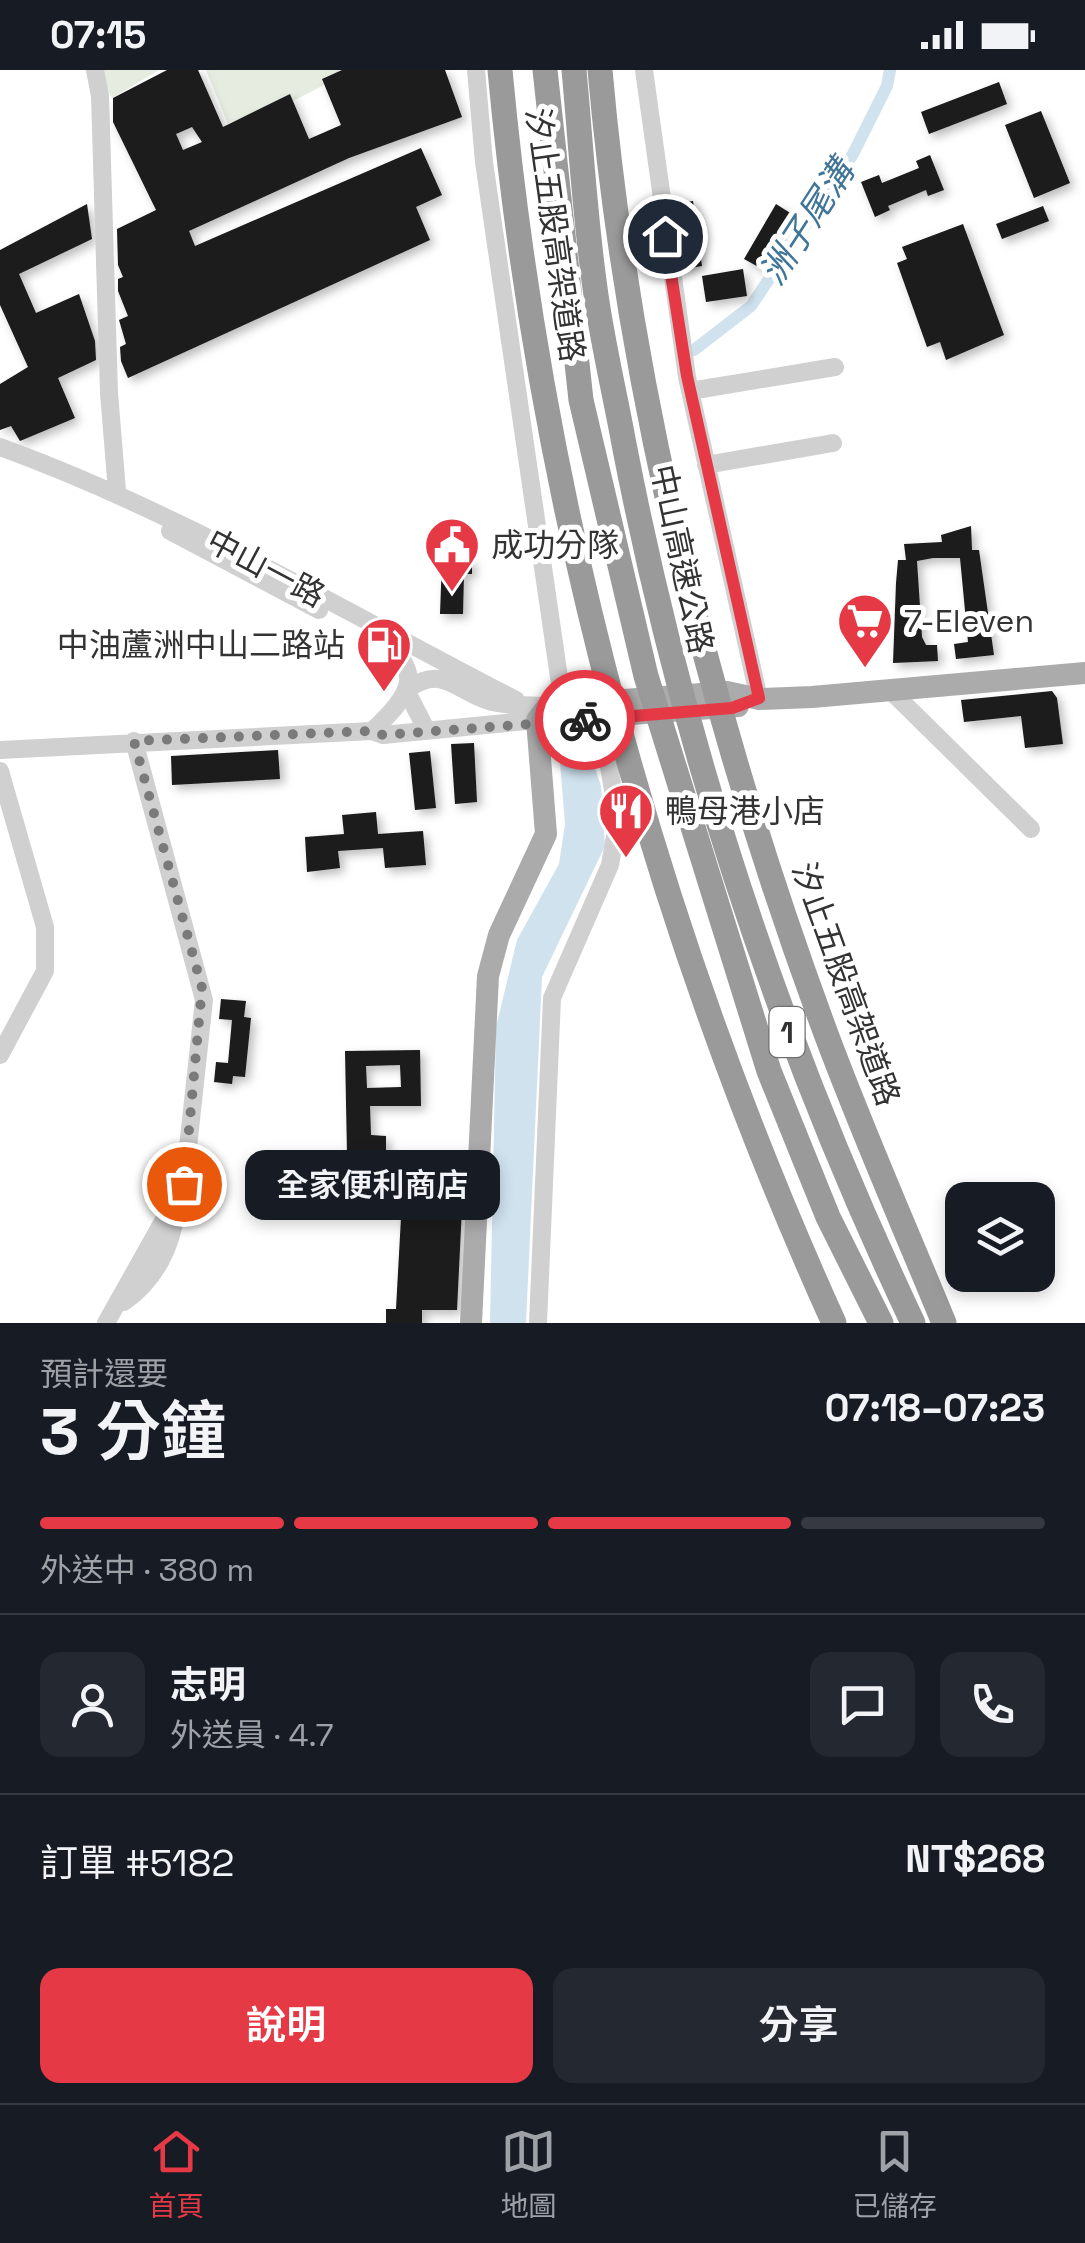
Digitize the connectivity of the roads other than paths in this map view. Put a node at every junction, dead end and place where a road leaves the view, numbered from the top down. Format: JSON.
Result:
{"nodes":[{"id":1,"x":95,"y":70,"type":"edge"},
{"id":2,"x":476,"y":70,"type":"edge"},
{"id":3,"x":500,"y":70,"type":"edge"},
{"id":4,"x":545,"y":70,"type":"edge"},
{"id":5,"x":574,"y":70,"type":"edge"},
{"id":6,"x":600,"y":70,"type":"edge"},
{"id":7,"x":644,"y":70,"type":"edge"},
{"id":8,"x":835,"y":367,"type":"dead end"},
{"id":9,"x":689,"y":384,"type":"junction"},
{"id":10,"x":833,"y":443,"type":"dead end"},
{"id":11,"x":0,"y":447,"type":"edge"},
{"id":12,"x":0,"y":459,"type":"edge"},
{"id":13,"x":706,"y":465,"type":"junction"},
{"id":14,"x":117,"y":491,"type":"junction"},
{"id":15,"x":1085,"y":673,"type":"edge"},
{"id":16,"x":406,"y":690,"type":"junction"},
{"id":17,"x":891,"y":691,"type":"junction"},
{"id":18,"x":759,"y":698,"type":"junction"},
{"id":19,"x":537,"y":710,"type":"junction"},
{"id":20,"x":600,"y":720,"type":"junction"},
{"id":21,"x":426,"y":729,"type":"junction"},
{"id":22,"x":372,"y":731,"type":"junction"},
{"id":23,"x":676,"y":732,"type":"junction"},
{"id":24,"x":134,"y":741,"type":"junction"},
{"id":25,"x":0,"y":750,"type":"edge"},
{"id":26,"x":0,"y":771,"type":"edge"},
{"id":27,"x":1031,"y":829,"type":"dead end"},
{"id":28,"x":0,"y":1055,"type":"edge"},
{"id":29,"x":111,"y":1315,"type":"edge"},
{"id":30,"x":471,"y":1323,"type":"edge"},
{"id":31,"x":538,"y":1323,"type":"edge"},
{"id":32,"x":834,"y":1323,"type":"edge"},
{"id":33,"x":881,"y":1323,"type":"edge"},
{"id":34,"x":912,"y":1323,"type":"edge"},
{"id":35,"x":944,"y":1323,"type":"edge"}],
"edges":[{"from":1,"to":14,"type":"street"},
{"from":2,"to":19,"type":"street"},
{"from":3,"to":32,"type":"highway","name":"汐止五股高架道路","number":"1"},
{"from":4,"to":23,"type":"highway","name":"中山高速公路","number":"1"},
{"from":5,"to":23,"type":"highway","name":"中山高速公路","number":"1"},
{"from":6,"to":35,"type":"highway","name":"汐止五股高架道路","number":"1"},
{"from":7,"to":9,"type":"street"},
{"from":8,"to":9,"type":"street"},
{"from":9,"to":13,"type":"street"},
{"from":10,"to":13,"type":"street"},
{"from":11,"to":14,"type":"street","name":"中山一路"},
{"from":12,"to":16,"type":"street","name":"中山一路"},
{"from":13,"to":18,"type":"street"},
{"from":14,"to":19,"type":"street","name":"中山一路"},
{"from":15,"to":17,"type":"main road"},
{"from":16,"to":19,"type":"street"},
{"from":16,"to":21,"type":"street"},
{"from":16,"to":22,"type":"street"},
{"from":17,"to":18,"type":"main road"},
{"from":17,"to":27,"type":"street"},
{"from":18,"to":19,"type":"main road"},
{"from":18,"to":20,"type":"main road"},
{"from":19,"to":20,"type":"main road"},
{"from":19,"to":21,"type":"street"},
{"from":19,"to":30,"type":"main road"},
{"from":20,"to":31,"type":"street"},
{"from":21,"to":22,"type":"street"},
{"from":22,"to":24,"type":"street"},
{"from":23,"to":33,"type":"highway","name":"中山高速公路","number":"1"},
{"from":23,"to":34,"type":"highway","name":"中山高速公路","number":"1"},
{"from":24,"to":25,"type":"street"},
{"from":24,"to":29,"type":"street"},
{"from":26,"to":28,"type":"street"}]}
